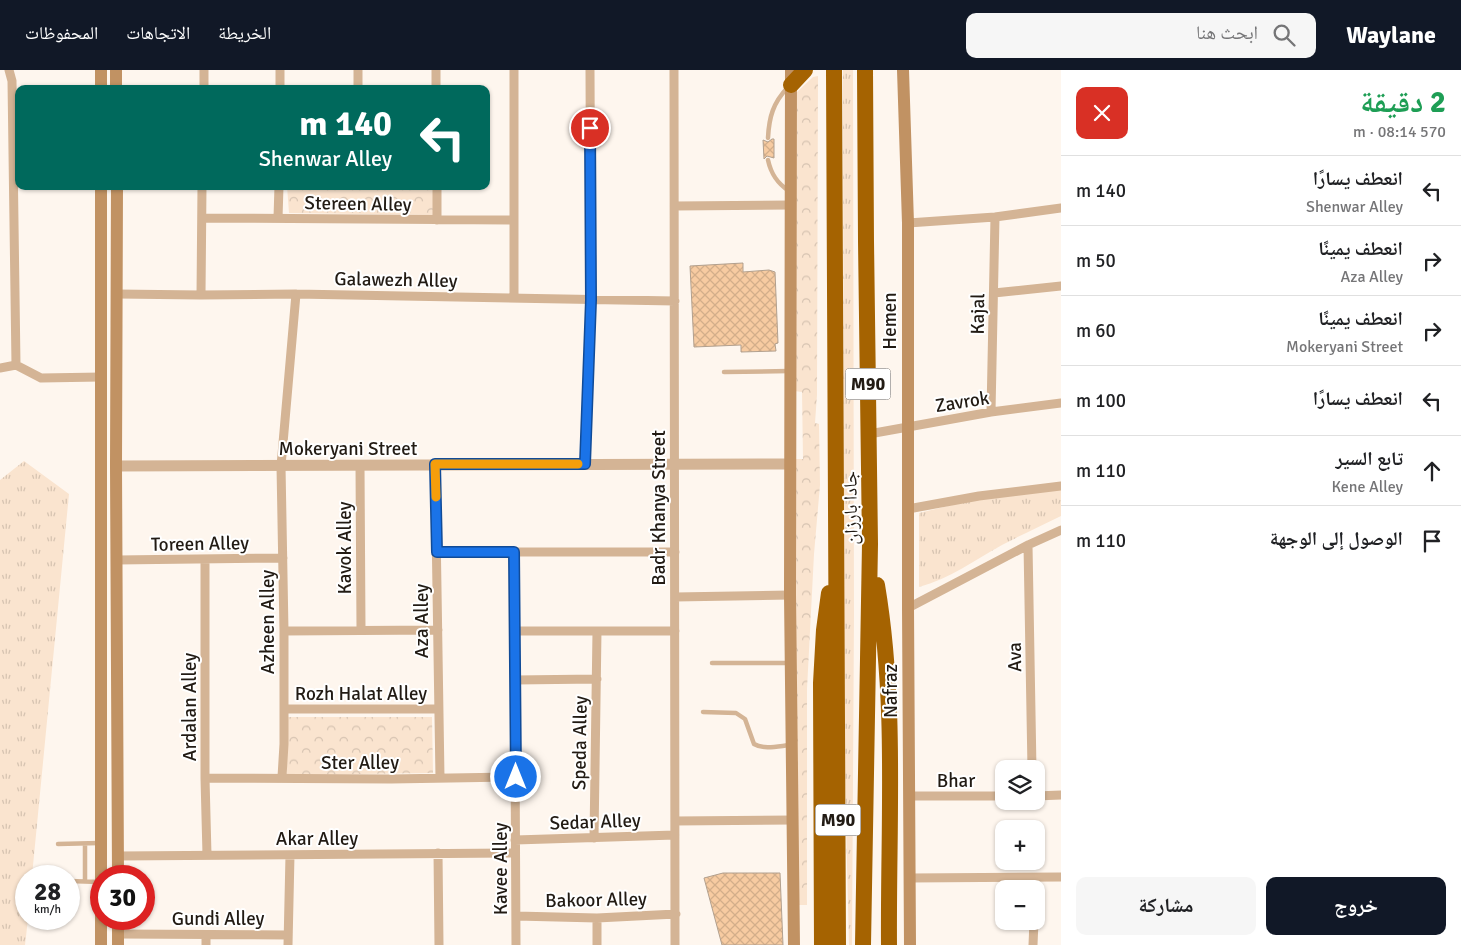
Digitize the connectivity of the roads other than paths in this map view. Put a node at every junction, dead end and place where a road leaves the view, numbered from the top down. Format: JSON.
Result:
{"nodes":[{"id":1,"x":9,"y":70,"type":"edge"},
{"id":2,"x":101,"y":70,"type":"edge"},
{"id":3,"x":116,"y":70,"type":"edge"},
{"id":4,"x":204,"y":70,"type":"edge"},
{"id":5,"x":280,"y":70,"type":"edge"},
{"id":6,"x":358,"y":70,"type":"edge"},
{"id":7,"x":436,"y":70,"type":"edge"},
{"id":8,"x":514,"y":70,"type":"edge"},
{"id":9,"x":590,"y":70,"type":"edge"},
{"id":10,"x":674,"y":70,"type":"edge"},
{"id":11,"x":806,"y":70,"type":"edge"},
{"id":12,"x":834,"y":70,"type":"edge"},
{"id":13,"x":865,"y":70,"type":"edge"},
{"id":14,"x":903,"y":70,"type":"edge"},
{"id":15,"x":791,"y":77,"type":"edge"},
{"id":16,"x":101,"y":85,"type":"edge"},
{"id":17,"x":116,"y":85,"type":"edge"},
{"id":18,"x":204,"y":85,"type":"edge"},
{"id":19,"x":280,"y":85,"type":"edge"},
{"id":20,"x":358,"y":85,"type":"edge"},
{"id":21,"x":436,"y":85,"type":"edge"},
{"id":22,"x":15,"y":91,"type":"edge"},
{"id":23,"x":768,"y":138,"type":"dead end"},
{"id":24,"x":768,"y":160,"type":"dead end"},
{"id":25,"x":16,"y":190,"type":"edge"},
{"id":26,"x":101,"y":190,"type":"edge"},
{"id":27,"x":117,"y":190,"type":"edge"},
{"id":28,"x":202,"y":190,"type":"edge"},
{"id":29,"x":279,"y":190,"type":"edge"},
{"id":30,"x":437,"y":190,"type":"edge"},
{"id":31,"x":790,"y":198,"type":"junction"},
{"id":32,"x":675,"y":206,"type":"junction"},
{"id":33,"x":1061,"y":208,"type":"edge"},
{"id":34,"x":995,"y":217,"type":"junction"},
{"id":35,"x":202,"y":218,"type":"junction"},
{"id":36,"x":278,"y":218,"type":"junction"},
{"id":37,"x":437,"y":220,"type":"junction"},
{"id":38,"x":514,"y":220,"type":"junction"},
{"id":39,"x":908,"y":223,"type":"junction"},
{"id":40,"x":1061,"y":286,"type":"edge"},
{"id":41,"x":994,"y":293,"type":"junction"},
{"id":42,"x":118,"y":294,"type":"junction"},
{"id":43,"x":296,"y":294,"type":"junction"},
{"id":44,"x":200,"y":295,"type":"junction"},
{"id":45,"x":514,"y":297,"type":"junction"},
{"id":46,"x":591,"y":300,"type":"junction"},
{"id":47,"x":675,"y":301,"type":"junction"},
{"id":48,"x":16,"y":365,"type":"junction"},
{"id":49,"x":0,"y":368,"type":"edge"},
{"id":50,"x":791,"y":371,"type":"junction"},
{"id":51,"x":724,"y":372,"type":"dead end"},
{"id":52,"x":101,"y":377,"type":"junction"},
{"id":53,"x":1061,"y":403,"type":"edge"},
{"id":54,"x":991,"y":412,"type":"junction"},
{"id":55,"x":908,"y":426,"type":"junction"},
{"id":56,"x":869,"y":434,"type":"junction"},
{"id":57,"x":435,"y":464,"type":"junction"},
{"id":58,"x":585,"y":464,"type":"junction"},
{"id":59,"x":674,"y":464,"type":"junction"},
{"id":60,"x":790,"y":464,"type":"junction"},
{"id":61,"x":360,"y":465,"type":"junction"},
{"id":62,"x":116,"y":466,"type":"junction"},
{"id":63,"x":281,"y":466,"type":"junction"},
{"id":64,"x":1061,"y":486,"type":"edge"},
{"id":65,"x":908,"y":510,"type":"junction"},
{"id":66,"x":1061,"y":530,"type":"edge"},
{"id":67,"x":837,"y":542,"type":"junction"},
{"id":68,"x":870,"y":544,"type":"junction"},
{"id":69,"x":1028,"y":545,"type":"junction"},
{"id":70,"x":437,"y":552,"type":"junction"},
{"id":71,"x":514,"y":552,"type":"junction"},
{"id":72,"x":674,"y":552,"type":"junction"},
{"id":73,"x":283,"y":558,"type":"junction"},
{"id":74,"x":205,"y":559,"type":"junction"},
{"id":75,"x":117,"y":560,"type":"junction"},
{"id":76,"x":790,"y":595,"type":"junction"},
{"id":77,"x":675,"y":597,"type":"junction"},
{"id":78,"x":908,"y":608,"type":"junction"},
{"id":79,"x":361,"y":629,"type":"junction"},
{"id":80,"x":438,"y":630,"type":"junction"},
{"id":81,"x":284,"y":631,"type":"junction"},
{"id":82,"x":514,"y":631,"type":"junction"},
{"id":83,"x":597,"y":631,"type":"junction"},
{"id":84,"x":675,"y":631,"type":"junction"},
{"id":85,"x":712,"y":663,"type":"dead end"},
{"id":86,"x":791,"y":663,"type":"junction"},
{"id":87,"x":597,"y":679,"type":"junction"},
{"id":88,"x":515,"y":680,"type":"junction"},
{"id":89,"x":284,"y":709,"type":"junction"},
{"id":90,"x":438,"y":709,"type":"junction"},
{"id":91,"x":703,"y":712,"type":"dead end"},
{"id":92,"x":792,"y":745,"type":"junction"},
{"id":93,"x":1032,"y":760,"type":"edge"},
{"id":94,"x":282,"y":777,"type":"junction"},
{"id":95,"x":516,"y":777,"type":"junction"},
{"id":96,"x":205,"y":778,"type":"junction"},
{"id":97,"x":440,"y":778,"type":"junction"},
{"id":98,"x":1061,"y":795,"type":"edge"},
{"id":99,"x":909,"y":796,"type":"junction"},
{"id":100,"x":995,"y":796,"type":"edge"},
{"id":101,"x":1045,"y":796,"type":"edge"},
{"id":102,"x":675,"y":820,"type":"junction"},
{"id":103,"x":793,"y":820,"type":"junction"},
{"id":104,"x":675,"y":835,"type":"junction"},
{"id":105,"x":594,"y":838,"type":"junction"},
{"id":106,"x":515,"y":840,"type":"junction"},
{"id":107,"x":101,"y":843,"type":"junction"},
{"id":108,"x":58,"y":844,"type":"dead end"},
{"id":109,"x":85,"y":844,"type":"junction"},
{"id":110,"x":438,"y":853,"type":"junction"},
{"id":111,"x":516,"y":853,"type":"junction"},
{"id":112,"x":207,"y":855,"type":"junction"},
{"id":113,"x":290,"y":855,"type":"junction"},
{"id":114,"x":118,"y":856,"type":"junction"},
{"id":115,"x":101,"y":865,"type":"edge"},
{"id":116,"x":118,"y":865,"type":"edge"},
{"id":117,"x":910,"y":878,"type":"junction"},
{"id":118,"x":1061,"y":878,"type":"edge"},
{"id":119,"x":1034,"y":879,"type":"joint"},
{"id":120,"x":80,"y":881,"type":"edge"},
{"id":121,"x":84,"y":881,"type":"junction"},
{"id":122,"x":90,"y":881,"type":"edge"},
{"id":123,"x":676,"y":914,"type":"junction"},
{"id":124,"x":516,"y":916,"type":"junction"},
{"id":125,"x":596,"y":918,"type":"junction"},
{"id":126,"x":101,"y":930,"type":"edge"},
{"id":127,"x":1034,"y":930,"type":"edge"},
{"id":128,"x":206,"y":935,"type":"junction"},
{"id":129,"x":288,"y":935,"type":"junction"},
{"id":130,"x":118,"y":940,"type":"edge"},
{"id":131,"x":101,"y":945,"type":"edge"},
{"id":132,"x":206,"y":945,"type":"edge"},
{"id":133,"x":288,"y":945,"type":"edge"},
{"id":134,"x":439,"y":945,"type":"edge"},
{"id":135,"x":516,"y":945,"type":"edge"},
{"id":136,"x":597,"y":945,"type":"edge"},
{"id":137,"x":675,"y":945,"type":"edge"},
{"id":138,"x":794,"y":945,"type":"edge"},
{"id":139,"x":822,"y":945,"type":"edge"},
{"id":140,"x":838,"y":945,"type":"edge"},
{"id":141,"x":863,"y":945,"type":"edge"},
{"id":142,"x":889,"y":945,"type":"edge"},
{"id":143,"x":910,"y":945,"type":"edge"},
{"id":144,"x":1033,"y":945,"type":"edge"}],
"edges":[{"from":1,"to":22,"type":"street"},
{"from":2,"to":16,"type":"main road"},
{"from":3,"to":17,"type":"main road"},
{"from":4,"to":18,"type":"street"},
{"from":5,"to":19,"type":"street"},
{"from":6,"to":20,"type":"street"},
{"from":7,"to":21,"type":"street"},
{"from":8,"to":38,"type":"street"},
{"from":9,"to":46,"type":"street"},
{"from":10,"to":32,"type":"street","name":"Badr Khanya Street"},
{"from":11,"to":15,"type":"highway"},
{"from":12,"to":67,"type":"highway","name":"جادا بارزان","number":"M90"},
{"from":13,"to":56,"type":"highway","name":"جادا بارزان","number":"M90"},
{"from":14,"to":39,"type":"main road","name":"Hemen"},
{"from":15,"to":23,"type":"lane"},
{"from":15,"to":31,"type":"main road"},
{"from":24,"to":31,"type":"lane"},
{"from":25,"to":48,"type":"street"},
{"from":26,"to":52,"type":"main road"},
{"from":27,"to":42,"type":"main road"},
{"from":28,"to":35,"type":"street"},
{"from":29,"to":36,"type":"street"},
{"from":30,"to":37,"type":"street"},
{"from":31,"to":32,"type":"street"},
{"from":31,"to":50,"type":"main road"},
{"from":32,"to":47,"type":"street","name":"Badr Khanya Street"},
{"from":33,"to":34,"type":"street"},
{"from":34,"to":39,"type":"street"},
{"from":34,"to":41,"type":"street","name":"Kajal"},
{"from":35,"to":36,"type":"street","name":"Stereen Alley"},
{"from":35,"to":44,"type":"street"},
{"from":36,"to":37,"type":"street","name":"Stereen Alley"},
{"from":37,"to":38,"type":"street","name":"Stereen Alley"},
{"from":38,"to":45,"type":"street"},
{"from":39,"to":55,"type":"main road","name":"Hemen"},
{"from":40,"to":41,"type":"street"},
{"from":41,"to":54,"type":"street","name":"Kajal"},
{"from":42,"to":44,"type":"street","name":"Galawezh Alley"},
{"from":42,"to":62,"type":"main road"},
{"from":43,"to":44,"type":"street","name":"Galawezh Alley"},
{"from":43,"to":45,"type":"street","name":"Galawezh Alley"},
{"from":43,"to":63,"type":"street","name":"Azheen Alley"},
{"from":45,"to":46,"type":"street","name":"Galawezh Alley"},
{"from":46,"to":47,"type":"street","name":"Galawezh Alley"},
{"from":46,"to":58,"type":"street"},
{"from":47,"to":59,"type":"street","name":"Badr Khanya Street"},
{"from":48,"to":49,"type":"street"},
{"from":48,"to":52,"type":"street"},
{"from":50,"to":51,"type":"lane"},
{"from":50,"to":60,"type":"main road"},
{"from":52,"to":107,"type":"main road"},
{"from":53,"to":54,"type":"street","name":"Zavrok"},
{"from":54,"to":55,"type":"street","name":"Zavrok"},
{"from":55,"to":56,"type":"street","name":"Zavrok"},
{"from":55,"to":65,"type":"main road","name":"Hemen"},
{"from":56,"to":68,"type":"highway","name":"جادا بارزان","number":"M90"},
{"from":57,"to":58,"type":"street","name":"Mokeryani Street"},
{"from":57,"to":61,"type":"street","name":"Mokeryani Street"},
{"from":57,"to":70,"type":"street","name":"Aza Alley"},
{"from":58,"to":59,"type":"street","name":"Mokeryani Street"},
{"from":59,"to":60,"type":"street","name":"Mokeryani Street"},
{"from":59,"to":72,"type":"street","name":"Badr Khanya Street"},
{"from":60,"to":76,"type":"main road"},
{"from":61,"to":63,"type":"street","name":"Mokeryani Street"},
{"from":61,"to":79,"type":"street","name":"Kavok Alley"},
{"from":62,"to":63,"type":"street","name":"Mokeryani Street"},
{"from":62,"to":75,"type":"main road"},
{"from":63,"to":73,"type":"street","name":"Azheen Alley"},
{"from":64,"to":65,"type":"street"},
{"from":65,"to":78,"type":"main road","name":"Nafraz"},
{"from":66,"to":69,"type":"street"},
{"from":67,"to":139,"type":"highway"},
{"from":67,"to":140,"type":"highway","name":"جادا بارزان","number":"M90"},
{"from":68,"to":141,"type":"highway","name":"جادا بارزان","number":"M90"},
{"from":68,"to":142,"type":"highway"},
{"from":69,"to":78,"type":"street"},
{"from":69,"to":93,"type":"street","name":"Ava"},
{"from":70,"to":71,"type":"street"},
{"from":70,"to":80,"type":"street","name":"Aza Alley"},
{"from":71,"to":72,"type":"street"},
{"from":71,"to":82,"type":"street","name":"Kavee Alley"},
{"from":72,"to":77,"type":"street","name":"Badr Khanya Street"},
{"from":73,"to":74,"type":"street","name":"Toreen Alley"},
{"from":73,"to":81,"type":"street","name":"Azheen Alley"},
{"from":74,"to":75,"type":"street","name":"Toreen Alley"},
{"from":74,"to":96,"type":"street","name":"Ardalan Alley"},
{"from":75,"to":114,"type":"main road"},
{"from":76,"to":77,"type":"street"},
{"from":76,"to":86,"type":"main road"},
{"from":77,"to":84,"type":"street","name":"Badr Khanya Street"},
{"from":78,"to":99,"type":"main road","name":"Nafraz"},
{"from":79,"to":80,"type":"street"},
{"from":79,"to":81,"type":"street"},
{"from":80,"to":90,"type":"street","name":"Aza Alley"},
{"from":81,"to":89,"type":"street","name":"Azheen Alley"},
{"from":82,"to":83,"type":"street"},
{"from":82,"to":88,"type":"street","name":"Kavee Alley"},
{"from":83,"to":84,"type":"street"},
{"from":83,"to":87,"type":"street","name":"Speda Alley"},
{"from":84,"to":102,"type":"street","name":"Badr Khanya Street"},
{"from":85,"to":86,"type":"lane"},
{"from":86,"to":92,"type":"main road"},
{"from":87,"to":88,"type":"street","name":"Speda Alley"},
{"from":87,"to":105,"type":"street","name":"Speda Alley"},
{"from":88,"to":95,"type":"street","name":"Kavee Alley"},
{"from":89,"to":90,"type":"street","name":"Rozh Halat Alley"},
{"from":89,"to":94,"type":"street","name":"Azheen Alley"},
{"from":90,"to":97,"type":"street","name":"Aza Alley"},
{"from":91,"to":92,"type":"lane"},
{"from":92,"to":103,"type":"main road"},
{"from":94,"to":96,"type":"street","name":"Ster Alley"},
{"from":94,"to":97,"type":"street","name":"Ster Alley"},
{"from":95,"to":97,"type":"street","name":"Ster Alley"},
{"from":95,"to":106,"type":"street","name":"Kavee Alley"},
{"from":96,"to":112,"type":"street","name":"Ardalan Alley"},
{"from":98,"to":101,"type":"street"},
{"from":99,"to":100,"type":"street","name":"Bhar"},
{"from":99,"to":117,"type":"main road","name":"Nafraz"},
{"from":102,"to":103,"type":"street"},
{"from":102,"to":104,"type":"street","name":"Badr Khanya Street"},
{"from":103,"to":138,"type":"main road"},
{"from":104,"to":105,"type":"street","name":"Sedar Alley"},
{"from":104,"to":123,"type":"street","name":"Badr Khanya Street"},
{"from":105,"to":106,"type":"street","name":"Sedar Alley"},
{"from":106,"to":111,"type":"street","name":"Kavee Alley"},
{"from":107,"to":109,"type":"lane"},
{"from":107,"to":115,"type":"main road"},
{"from":108,"to":109,"type":"lane"},
{"from":109,"to":121,"type":"lane"},
{"from":110,"to":111,"type":"street","name":"Akar Alley"},
{"from":110,"to":113,"type":"street","name":"Akar Alley"},
{"from":110,"to":134,"type":"street"},
{"from":111,"to":124,"type":"street","name":"Kavee Alley"},
{"from":112,"to":113,"type":"street","name":"Akar Alley"},
{"from":112,"to":114,"type":"street","name":"Akar Alley"},
{"from":113,"to":129,"type":"street"},
{"from":114,"to":116,"type":"main road"},
{"from":117,"to":119,"type":"street"},
{"from":117,"to":143,"type":"main road","name":"Nafraz"},
{"from":118,"to":119,"type":"street"},
{"from":120,"to":121,"type":"lane"},
{"from":121,"to":122,"type":"lane"},
{"from":123,"to":125,"type":"street","name":"Bakoor Alley"},
{"from":123,"to":137,"type":"street","name":"Badr Khanya Street"},
{"from":124,"to":125,"type":"street","name":"Bakoor Alley"},
{"from":124,"to":135,"type":"street","name":"Kavee Alley"},
{"from":125,"to":136,"type":"street"},
{"from":126,"to":131,"type":"main road"},
{"from":127,"to":144,"type":"street"},
{"from":128,"to":129,"type":"street","name":"Gundi Alley"},
{"from":128,"to":130,"type":"street","name":"Gundi Alley"},
{"from":128,"to":132,"type":"street"},
{"from":129,"to":133,"type":"street"}]}
